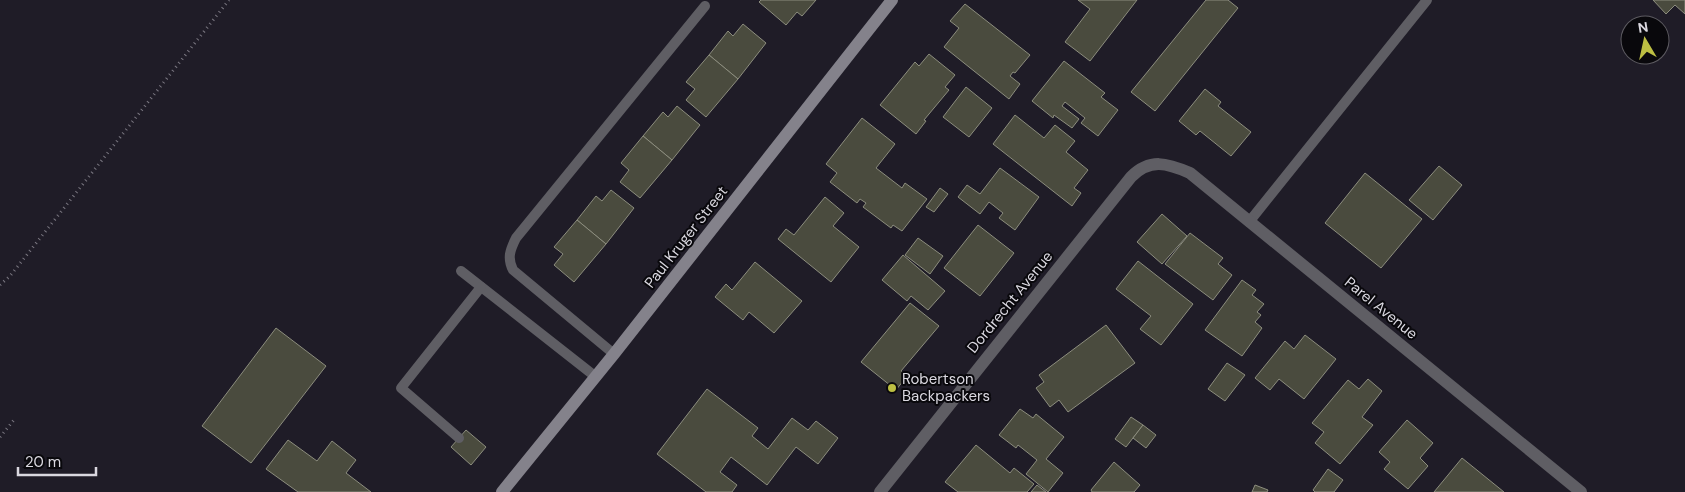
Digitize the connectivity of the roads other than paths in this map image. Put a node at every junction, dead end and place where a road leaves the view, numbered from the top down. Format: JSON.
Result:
{"nodes":[{"id":1,"x":892,"y":0,"type":"edge"},
{"id":2,"x":1427,"y":0,"type":"edge"},
{"id":3,"x":705,"y":6,"type":"dead end"},
{"id":4,"x":1154,"y":164,"type":"joint"},
{"id":5,"x":1249,"y":222,"type":"junction"},
{"id":6,"x":461,"y":271,"type":"dead end"},
{"id":7,"x":481,"y":287,"type":"junction"},
{"id":8,"x":614,"y":354,"type":"junction"},
{"id":9,"x":596,"y":377,"type":"junction"},
{"id":10,"x":459,"y":438,"type":"dead end"},
{"id":11,"x":502,"y":492,"type":"edge"},
{"id":12,"x":880,"y":492,"type":"edge"},
{"id":13,"x":1581,"y":492,"type":"edge"}],
"edges":[{"from":1,"to":8,"type":"street","name":"Paul Kruger Street"},
{"from":2,"to":5,"type":"lane"},
{"from":3,"to":8,"type":"lane"},
{"from":4,"to":5,"type":"street","name":"Parel Avenue"},
{"from":4,"to":12,"type":"street","name":"Dordrecht Avenue"},
{"from":5,"to":13,"type":"street","name":"Parel Avenue"},
{"from":6,"to":7,"type":"lane"},
{"from":7,"to":9,"type":"lane"},
{"from":7,"to":10,"type":"lane"},
{"from":8,"to":9,"type":"street","name":"Paul Kruger Street"},
{"from":9,"to":11,"type":"street","name":"Paul Kruger Street"}]}
